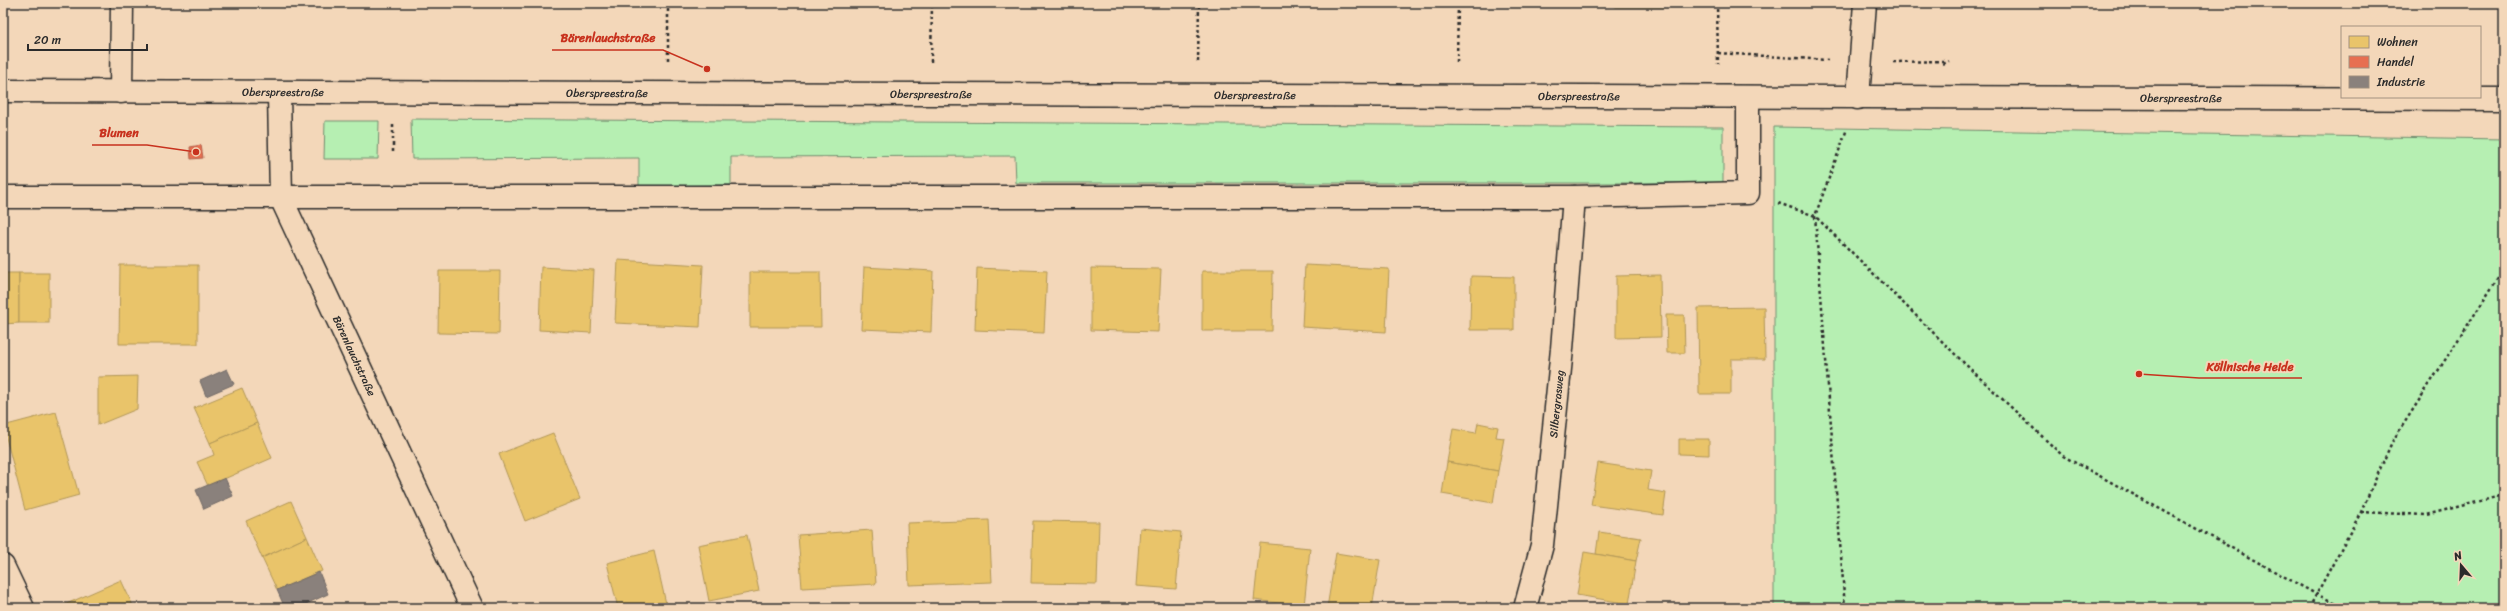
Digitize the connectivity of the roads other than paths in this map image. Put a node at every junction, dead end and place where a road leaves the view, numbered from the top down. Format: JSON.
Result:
{"nodes":[{"id":1,"x":122,"y":3,"type":"edge"},
{"id":2,"x":1865,"y":3,"type":"edge"},
{"id":3,"x":3,"y":91,"type":"edge"},
{"id":4,"x":121,"y":92,"type":"junction"},
{"id":5,"x":279,"y":93,"type":"junction"},
{"id":6,"x":1748,"y":98,"type":"junction"},
{"id":7,"x":1858,"y":98,"type":"junction"},
{"id":8,"x":2504,"y":99,"type":"edge"},
{"id":9,"x":3,"y":197,"type":"edge"},
{"id":10,"x":1574,"y":197,"type":"junction"},
{"id":11,"x":281,"y":198,"type":"junction"},
{"id":12,"x":3,"y":566,"type":"edge"},
{"id":13,"x":23,"y":608,"type":"edge"},
{"id":14,"x":472,"y":608,"type":"edge"},
{"id":15,"x":1525,"y":608,"type":"edge"}],
"edges":[{"from":1,"to":4,"type":"main road"},
{"from":2,"to":7,"type":"main road"},
{"from":3,"to":4,"type":"main road","name":"Oberspreestraße"},
{"from":4,"to":5,"type":"main road","name":"Oberspreestraße"},
{"from":5,"to":6,"type":"main road","name":"Oberspreestraße"},
{"from":5,"to":11,"type":"main road","name":"Bärenlauchstraße"},
{"from":6,"to":7,"type":"main road","name":"Oberspreestraße"},
{"from":6,"to":10,"type":"main road"},
{"from":7,"to":8,"type":"main road","name":"Oberspreestraße"},
{"from":9,"to":11,"type":"main road"},
{"from":10,"to":11,"type":"main road"},
{"from":10,"to":15,"type":"main road","name":"Silbergrasweg"},
{"from":11,"to":14,"type":"main road","name":"Bärenlauchstraße"},
{"from":12,"to":13,"type":"main road"}]}
